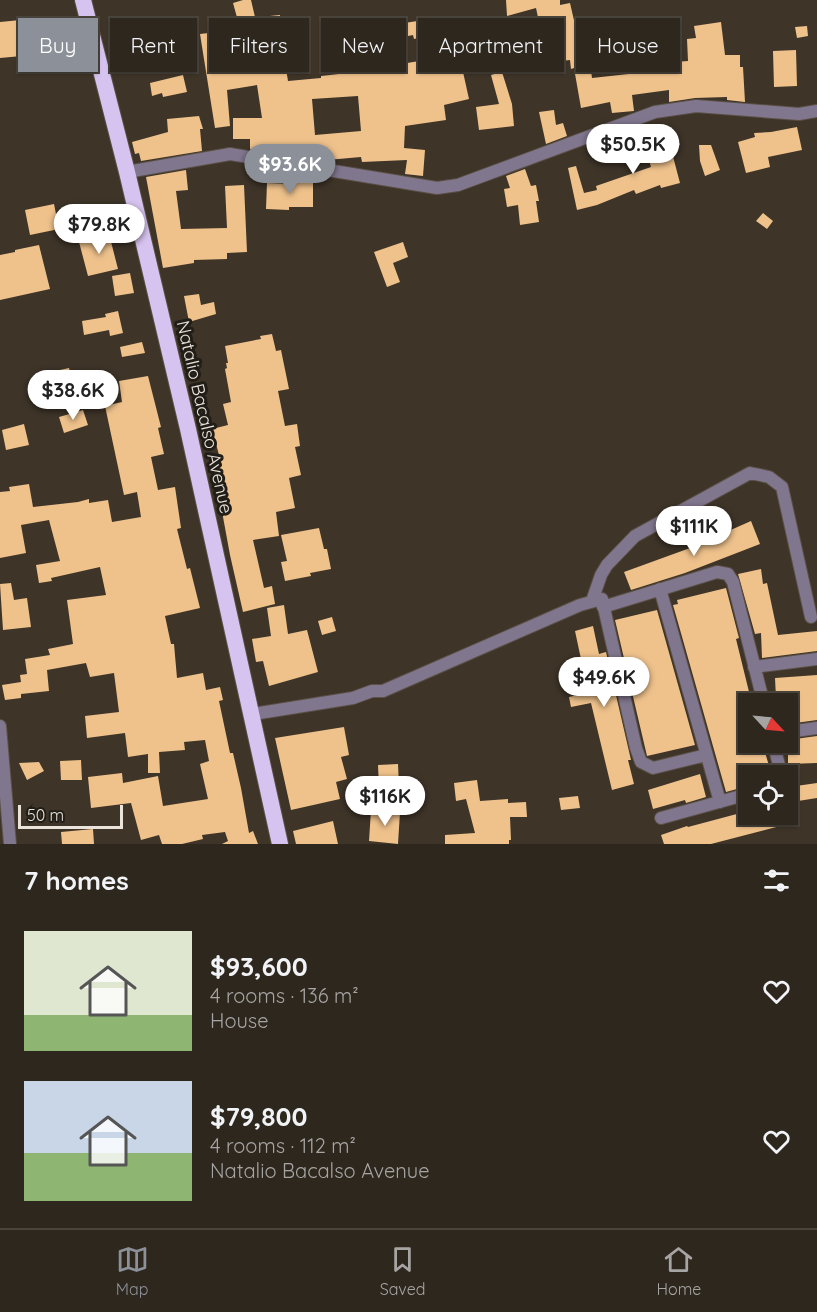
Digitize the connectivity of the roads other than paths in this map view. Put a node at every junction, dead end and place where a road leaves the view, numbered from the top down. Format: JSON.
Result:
{"nodes":[{"id":1,"x":82,"y":0,"type":"edge"},
{"id":2,"x":817,"y":111,"type":"edge"},
{"id":3,"x":127,"y":172,"type":"junction"},
{"id":4,"x":660,"y":590,"type":"junction"},
{"id":5,"x":599,"y":602,"type":"junction"},
{"id":6,"x":811,"y":617,"type":"dead end"},
{"id":7,"x":817,"y":659,"type":"edge"},
{"id":8,"x":754,"y":667,"type":"junction"},
{"id":9,"x":761,"y":693,"type":"edge"},
{"id":10,"x":253,"y":714,"type":"junction"},
{"id":11,"x":0,"y":726,"type":"edge"},
{"id":12,"x":817,"y":729,"type":"edge"},
{"id":13,"x":798,"y":731,"type":"edge"},
{"id":14,"x":1,"y":748,"type":"edge"},
{"id":15,"x":706,"y":755,"type":"junction"},
{"id":16,"x":738,"y":797,"type":"edge"},
{"id":17,"x":720,"y":802,"type":"junction"},
{"id":18,"x":661,"y":819,"type":"dead end"},
{"id":19,"x":5,"y":831,"type":"edge"},
{"id":20,"x":10,"y":844,"type":"edge"},
{"id":21,"x":280,"y":844,"type":"edge"}],
"edges":[{"from":1,"to":3,"type":"highway","name":"Natalio Bacalso Avenue"},
{"from":2,"to":3,"type":"street"},
{"from":3,"to":10,"type":"highway","name":"Natalio Bacalso Avenue"},
{"from":4,"to":5,"type":"street"},
{"from":4,"to":8,"type":"street"},
{"from":4,"to":15,"type":"street"},
{"from":5,"to":6,"type":"street"},
{"from":5,"to":10,"type":"street"},
{"from":5,"to":15,"type":"street"},
{"from":7,"to":8,"type":"street"},
{"from":8,"to":9,"type":"street"},
{"from":10,"to":21,"type":"highway","name":"Natalio Bacalso Avenue"},
{"from":11,"to":14,"type":"street"},
{"from":12,"to":13,"type":"street"},
{"from":14,"to":19,"type":"street"},
{"from":15,"to":17,"type":"street"},
{"from":16,"to":17,"type":"street"},
{"from":17,"to":18,"type":"street"},
{"from":19,"to":20,"type":"street"}]}
